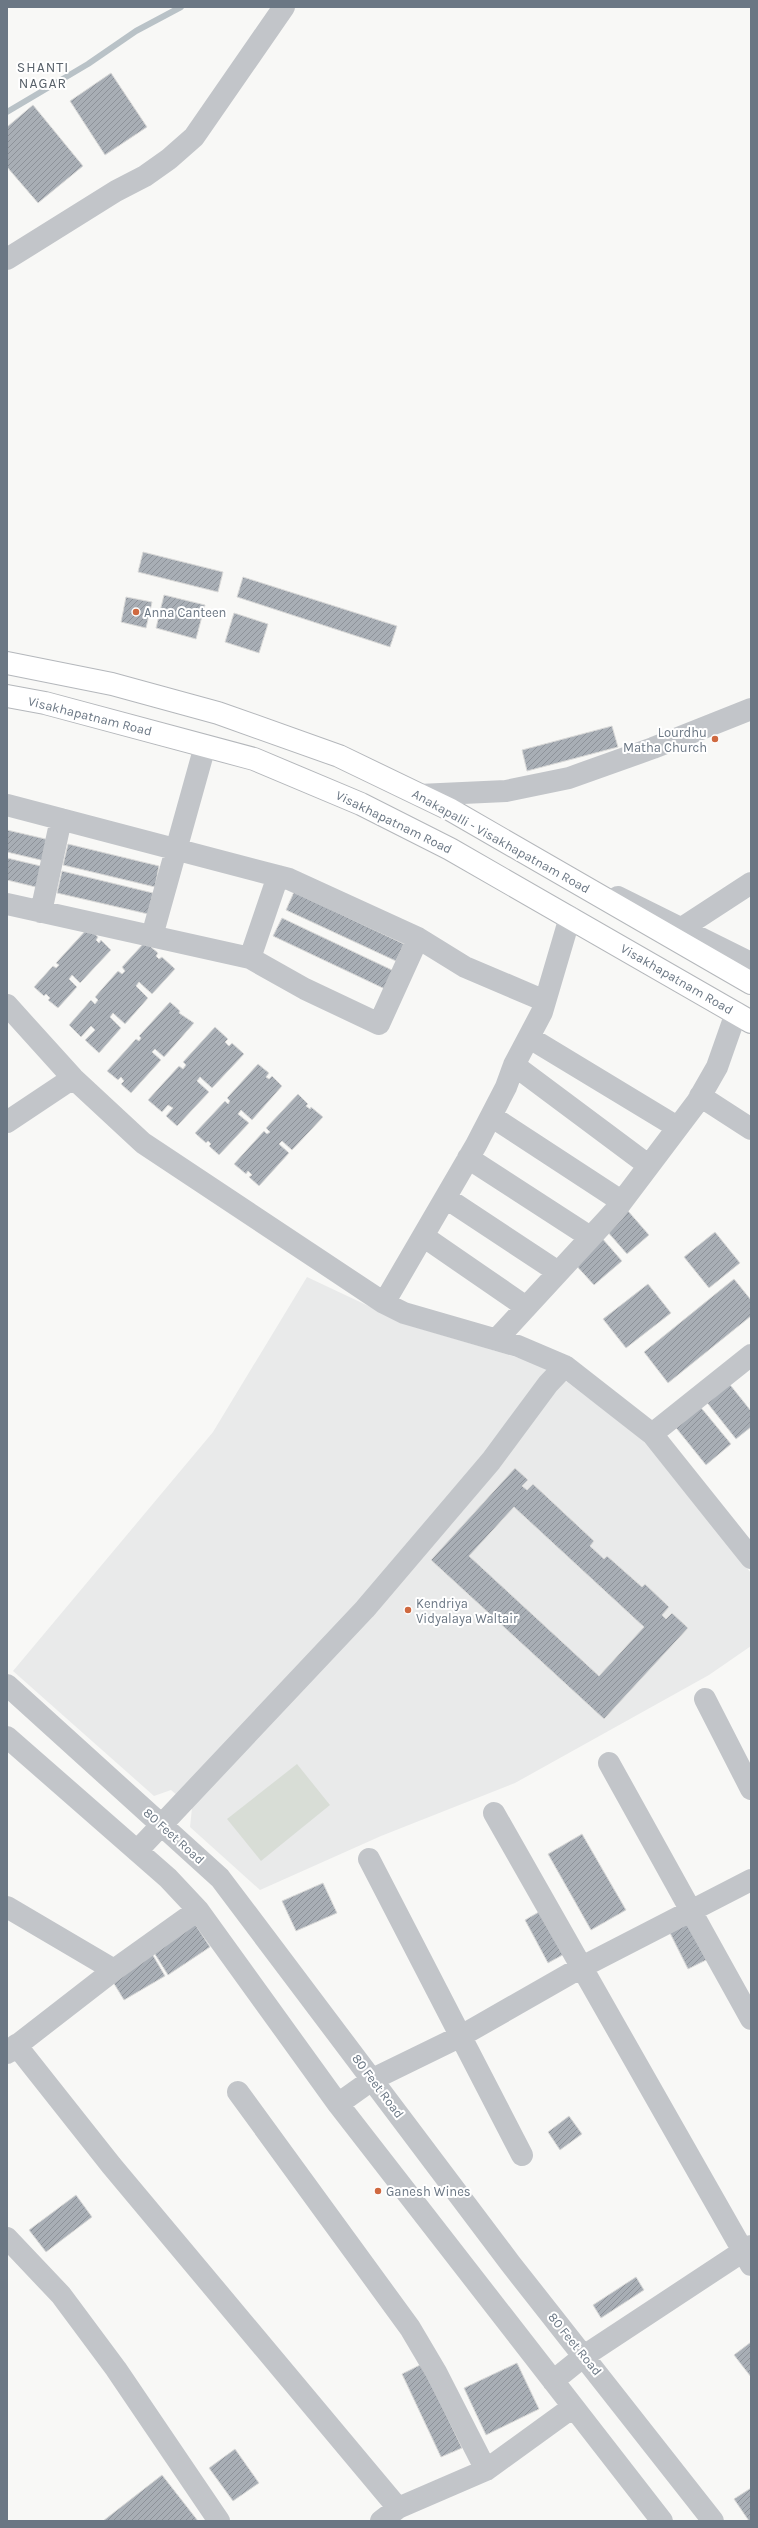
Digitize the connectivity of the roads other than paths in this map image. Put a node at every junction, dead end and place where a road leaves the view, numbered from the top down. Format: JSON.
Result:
{"nodes":[{"id":1,"x":284,"y":7,"type":"edge"},
{"id":2,"x":7,"y":258,"type":"edge"},
{"id":3,"x":7,"y":663,"type":"edge"},
{"id":4,"x":7,"y":696,"type":"edge"},
{"id":5,"x":751,"y":709,"type":"edge"},
{"id":6,"x":204,"y":746,"type":"junction"},
{"id":7,"x":419,"y":795,"type":"junction"},
{"id":8,"x":7,"y":805,"type":"edge"},
{"id":9,"x":61,"y":819,"type":"junction"},
{"id":10,"x":177,"y":850,"type":"junction"},
{"id":11,"x":544,"y":864,"type":"junction"},
{"id":12,"x":278,"y":876,"type":"junction"},
{"id":13,"x":751,"y":883,"type":"edge"},
{"id":14,"x":7,"y":904,"type":"edge"},
{"id":15,"x":41,"y":912,"type":"junction"},
{"id":16,"x":570,"y":917,"type":"junction"},
{"id":17,"x":682,"y":928,"type":"junction"},
{"id":18,"x":152,"y":936,"type":"junction"},
{"id":19,"x":418,"y":938,"type":"junction"},
{"id":20,"x":250,"y":958,"type":"junction"},
{"id":21,"x":751,"y":964,"type":"edge"},
{"id":22,"x":751,"y":983,"type":"edge"},
{"id":23,"x":545,"y":1001,"type":"junction"},
{"id":24,"x":10,"y":1012,"type":"edge"},
{"id":25,"x":744,"y":1018,"type":"edge"},
{"id":26,"x":530,"y":1038,"type":"junction"},
{"id":27,"x":514,"y":1065,"type":"junction"},
{"id":28,"x":73,"y":1078,"type":"junction"},
{"id":29,"x":700,"y":1096,"type":"junction"},
{"id":30,"x":491,"y":1116,"type":"junction"},
{"id":31,"x":7,"y":1122,"type":"edge"},
{"id":32,"x":677,"y":1127,"type":"junction"},
{"id":33,"x":751,"y":1129,"type":"edge"},
{"id":34,"x":468,"y":1158,"type":"junction"},
{"id":35,"x":648,"y":1165,"type":"junction"},
{"id":36,"x":446,"y":1198,"type":"junction"},
{"id":37,"x":621,"y":1201,"type":"junction"},
{"id":38,"x":423,"y":1236,"type":"junction"},
{"id":39,"x":590,"y":1237,"type":"junction"},
{"id":40,"x":558,"y":1272,"type":"junction"},
{"id":41,"x":384,"y":1303,"type":"junction"},
{"id":42,"x":526,"y":1307,"type":"junction"},
{"id":43,"x":496,"y":1340,"type":"junction"},
{"id":44,"x":751,"y":1355,"type":"edge"},
{"id":45,"x":565,"y":1366,"type":"junction"},
{"id":46,"x":652,"y":1434,"type":"junction"},
{"id":47,"x":751,"y":1558,"type":"edge"},
{"id":48,"x":7,"y":1685,"type":"edge"},
{"id":49,"x":705,"y":1699,"type":"dead end"},
{"id":50,"x":7,"y":1737,"type":"edge"},
{"id":51,"x":609,"y":1763,"type":"dead end"},
{"id":52,"x":751,"y":1789,"type":"edge"},
{"id":53,"x":494,"y":1813,"type":"dead end"},
{"id":54,"x":161,"y":1824,"type":"junction"},
{"id":55,"x":137,"y":1851,"type":"junction"},
{"id":56,"x":369,"y":1859,"type":"dead end"},
{"id":57,"x":751,"y":1880,"type":"edge"},
{"id":58,"x":7,"y":1907,"type":"edge"},
{"id":59,"x":198,"y":1910,"type":"junction"},
{"id":60,"x":693,"y":1911,"type":"junction"},
{"id":61,"x":580,"y":1968,"type":"junction"},
{"id":62,"x":114,"y":1970,"type":"junction"},
{"id":63,"x":751,"y":2019,"type":"edge"},
{"id":64,"x":461,"y":2036,"type":"junction"},
{"id":65,"x":12,"y":2049,"type":"edge"},
{"id":66,"x":373,"y":2079,"type":"junction"},
{"id":67,"x":238,"y":2092,"type":"dead end"},
{"id":68,"x":338,"y":2104,"type":"junction"},
{"id":69,"x":522,"y":2155,"type":"dead end"},
{"id":70,"x":7,"y":2238,"type":"edge"},
{"id":71,"x":748,"y":2254,"type":"edge"},
{"id":72,"x":584,"y":2356,"type":"junction"},
{"id":73,"x":553,"y":2381,"type":"junction"},
{"id":74,"x":574,"y":2407,"type":"junction"},
{"id":75,"x":486,"y":2470,"type":"junction"},
{"id":76,"x":398,"y":2508,"type":"junction"},
{"id":77,"x":219,"y":2521,"type":"edge"},
{"id":78,"x":381,"y":2521,"type":"edge"},
{"id":79,"x":662,"y":2521,"type":"edge"},
{"id":80,"x":713,"y":2521,"type":"edge"}],
"edges":[{"from":1,"to":2,"type":"street"},
{"from":3,"to":7,"type":"main road","name":"Anakapalli - Visakhapatnam Road"},
{"from":4,"to":6,"type":"main road","name":"Visakhapatnam Road"},
{"from":5,"to":7,"type":"street"},
{"from":6,"to":10,"type":"street"},
{"from":6,"to":16,"type":"main road","name":"Visakhapatnam Road"},
{"from":7,"to":11,"type":"main road","name":"Anakapalli - Visakhapatnam Road"},
{"from":8,"to":9,"type":"street"},
{"from":9,"to":10,"type":"street"},
{"from":9,"to":15,"type":"street"},
{"from":10,"to":12,"type":"street"},
{"from":10,"to":18,"type":"street"},
{"from":11,"to":17,"type":"street"},
{"from":11,"to":22,"type":"main road","name":"Anakapalli - Visakhapatnam Road"},
{"from":12,"to":19,"type":"street"},
{"from":12,"to":20,"type":"street"},
{"from":13,"to":17,"type":"street"},
{"from":14,"to":15,"type":"street"},
{"from":15,"to":18,"type":"street"},
{"from":16,"to":23,"type":"street"},
{"from":16,"to":25,"type":"main road","name":"Visakhapatnam Road"},
{"from":17,"to":21,"type":"street"},
{"from":18,"to":20,"type":"street"},
{"from":19,"to":20,"type":"street"},
{"from":19,"to":23,"type":"street"},
{"from":23,"to":26,"type":"street"},
{"from":24,"to":28,"type":"street"},
{"from":25,"to":29,"type":"street"},
{"from":26,"to":27,"type":"street"},
{"from":26,"to":32,"type":"street"},
{"from":27,"to":30,"type":"street"},
{"from":27,"to":35,"type":"street"},
{"from":28,"to":31,"type":"street"},
{"from":28,"to":41,"type":"street"},
{"from":29,"to":32,"type":"street"},
{"from":29,"to":33,"type":"street"},
{"from":30,"to":34,"type":"street"},
{"from":30,"to":37,"type":"street"},
{"from":32,"to":35,"type":"street"},
{"from":34,"to":36,"type":"street"},
{"from":34,"to":39,"type":"street"},
{"from":35,"to":37,"type":"street"},
{"from":36,"to":38,"type":"street"},
{"from":36,"to":40,"type":"street"},
{"from":37,"to":39,"type":"street"},
{"from":38,"to":41,"type":"street"},
{"from":38,"to":42,"type":"street"},
{"from":39,"to":40,"type":"street"},
{"from":40,"to":42,"type":"street"},
{"from":41,"to":43,"type":"street"},
{"from":42,"to":43,"type":"street"},
{"from":43,"to":45,"type":"street"},
{"from":44,"to":46,"type":"street"},
{"from":45,"to":46,"type":"street"},
{"from":45,"to":54,"type":"street"},
{"from":46,"to":47,"type":"street"},
{"from":48,"to":54,"type":"street","name":"80 Feet Road"},
{"from":49,"to":52,"type":"street"},
{"from":50,"to":55,"type":"street"},
{"from":51,"to":60,"type":"street"},
{"from":53,"to":61,"type":"street"},
{"from":54,"to":55,"type":"street"},
{"from":54,"to":66,"type":"street","name":"80 Feet Road"},
{"from":55,"to":59,"type":"street"},
{"from":56,"to":64,"type":"street"},
{"from":57,"to":60,"type":"street"},
{"from":58,"to":62,"type":"street"},
{"from":59,"to":62,"type":"street"},
{"from":59,"to":68,"type":"street"},
{"from":60,"to":61,"type":"street"},
{"from":60,"to":63,"type":"street"},
{"from":61,"to":64,"type":"street"},
{"from":61,"to":71,"type":"street"},
{"from":62,"to":65,"type":"street"},
{"from":64,"to":66,"type":"street"},
{"from":64,"to":69,"type":"street"},
{"from":65,"to":76,"type":"street"},
{"from":66,"to":68,"type":"street"},
{"from":66,"to":72,"type":"street","name":"80 Feet Road"},
{"from":67,"to":75,"type":"street"},
{"from":68,"to":73,"type":"street"},
{"from":70,"to":77,"type":"street"},
{"from":71,"to":72,"type":"street"},
{"from":72,"to":73,"type":"street"},
{"from":72,"to":80,"type":"street","name":"80 Feet Road"},
{"from":73,"to":74,"type":"street"},
{"from":74,"to":75,"type":"street"},
{"from":74,"to":79,"type":"street"},
{"from":75,"to":76,"type":"street"},
{"from":76,"to":78,"type":"street"}]}
